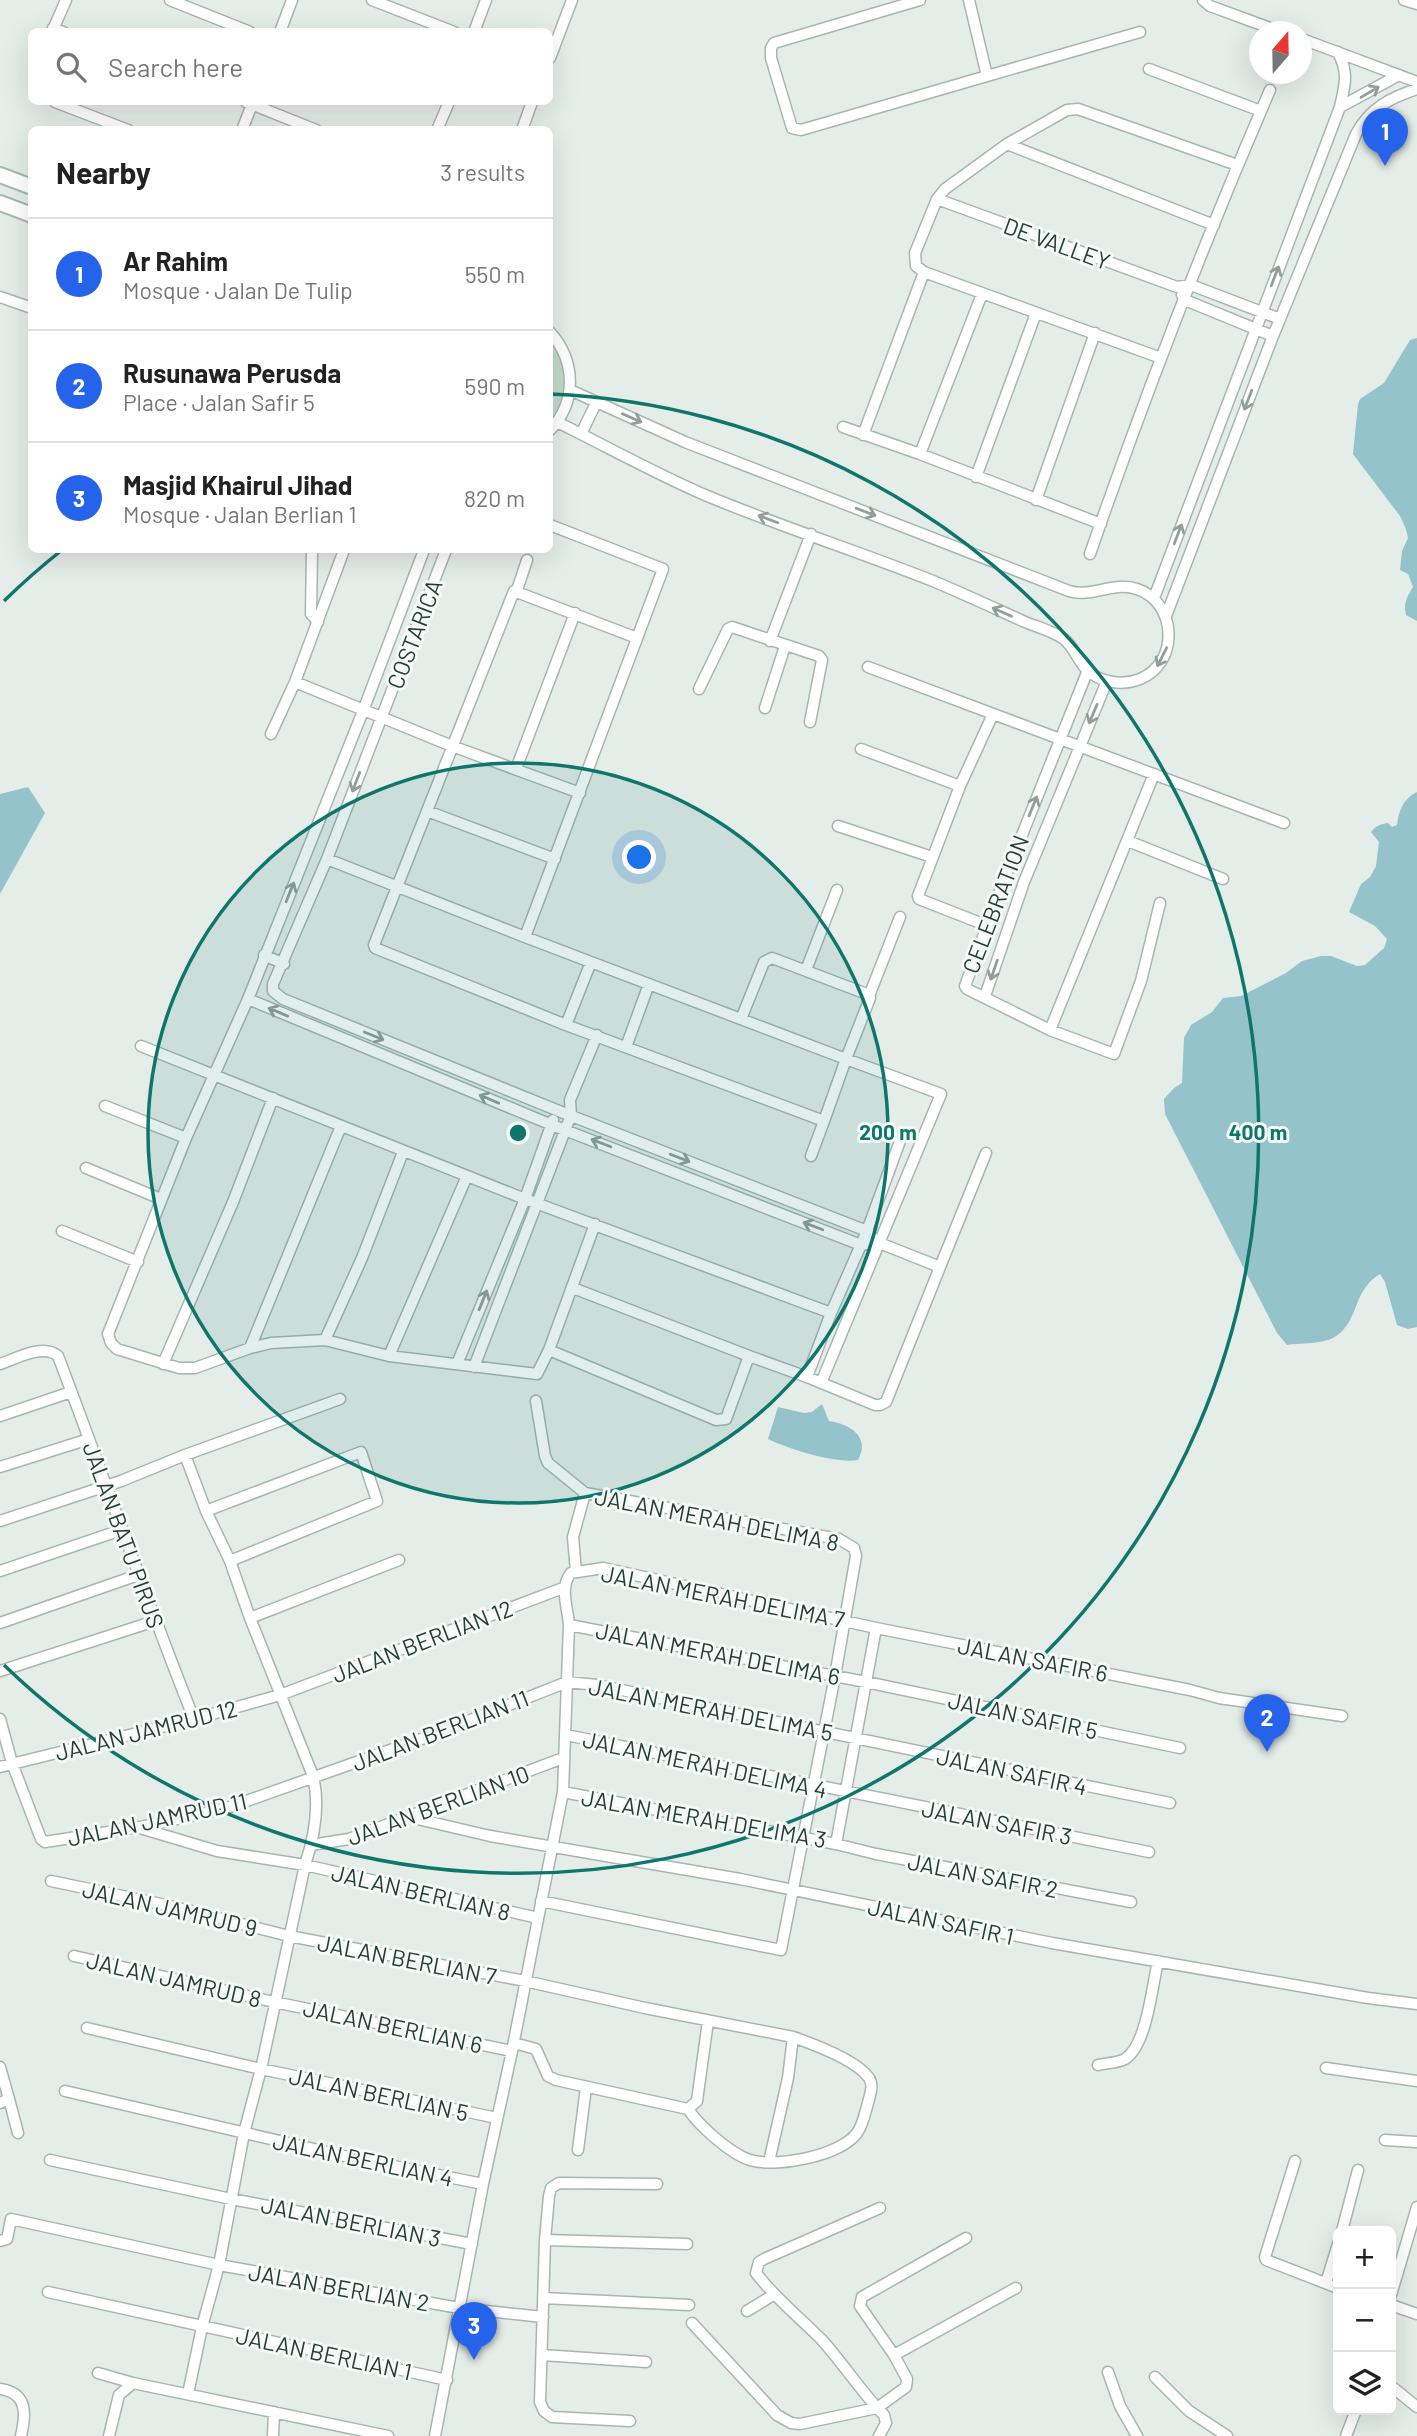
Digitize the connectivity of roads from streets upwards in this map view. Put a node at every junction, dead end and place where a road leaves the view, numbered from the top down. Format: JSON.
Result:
{"nodes":[{"id":1,"x":66,"y":0,"type":"edge"},
{"id":2,"x":170,"y":0,"type":"edge"},
{"id":3,"x":292,"y":0,"type":"edge"},
{"id":4,"x":372,"y":0,"type":"edge"},
{"id":5,"x":485,"y":0,"type":"edge"},
{"id":6,"x":572,"y":0,"type":"edge"},
{"id":7,"x":920,"y":0,"type":"edge"},
{"id":8,"x":970,"y":0,"type":"edge"},
{"id":9,"x":1203,"y":0,"type":"edge"},
{"id":10,"x":1404,"y":0,"type":"edge"},
{"id":11,"x":1417,"y":4,"type":"edge"},
{"id":12,"x":1251,"y":21,"type":"edge"},
{"id":13,"x":57,"y":28,"type":"edge"},
{"id":14,"x":240,"y":28,"type":"edge"},
{"id":15,"x":282,"y":28,"type":"edge"},
{"id":16,"x":444,"y":28,"type":"edge"},
{"id":17,"x":475,"y":28,"type":"edge"},
{"id":18,"x":1140,"y":32,"type":"dead end"},
{"id":19,"x":1312,"y":43,"type":"edge"},
{"id":20,"x":553,"y":50,"type":"edge"},
{"id":21,"x":1338,"y":52,"type":"junction"},
{"id":22,"x":1149,"y":69,"type":"dead end"},
{"id":23,"x":1399,"y":75,"type":"junction"},
{"id":24,"x":984,"y":77,"type":"junction"},
{"id":25,"x":1417,"y":82,"type":"edge"},
{"id":26,"x":1417,"y":89,"type":"edge"},
{"id":27,"x":1270,"y":90,"type":"dead end"},
{"id":28,"x":63,"y":105,"type":"edge"},
{"id":29,"x":249,"y":105,"type":"edge"},
{"id":30,"x":257,"y":105,"type":"edge"},
{"id":31,"x":444,"y":105,"type":"edge"},
{"id":32,"x":532,"y":105,"type":"edge"},
{"id":33,"x":1340,"y":107,"type":"junction"},
{"id":34,"x":1261,"y":111,"type":"junction"},
{"id":35,"x":118,"y":126,"type":"edge"},
{"id":36,"x":243,"y":126,"type":"edge"},
{"id":37,"x":307,"y":126,"type":"edge"},
{"id":38,"x":438,"y":126,"type":"edge"},
{"id":39,"x":524,"y":126,"type":"edge"},
{"id":40,"x":1007,"y":144,"type":"junction"},
{"id":41,"x":1237,"y":166,"type":"junction"},
{"id":42,"x":0,"y":175,"type":"edge"},
{"id":43,"x":28,"y":186,"type":"edge"},
{"id":44,"x":937,"y":200,"type":"junction"},
{"id":45,"x":0,"y":203,"type":"edge"},
{"id":46,"x":28,"y":214,"type":"edge"},
{"id":47,"x":1214,"y":225,"type":"junction"},
{"id":48,"x":924,"y":272,"type":"junction"},
{"id":49,"x":1191,"y":285,"type":"junction"},
{"id":50,"x":1177,"y":287,"type":"junction"},
{"id":51,"x":982,"y":294,"type":"junction"},
{"id":52,"x":0,"y":298,"type":"edge"},
{"id":53,"x":1185,"y":300,"type":"junction"},
{"id":54,"x":28,"y":307,"type":"edge"},
{"id":55,"x":1262,"y":311,"type":"junction"},
{"id":56,"x":1036,"y":313,"type":"junction"},
{"id":57,"x":1280,"y":319,"type":"junction"},
{"id":58,"x":1255,"y":328,"type":"junction"},
{"id":59,"x":1095,"y":333,"type":"junction"},
{"id":60,"x":553,"y":336,"type":"edge"},
{"id":61,"x":1273,"y":336,"type":"junction"},
{"id":62,"x":1161,"y":358,"type":"junction"},
{"id":63,"x":570,"y":390,"type":"junction"},
{"id":64,"x":596,"y":402,"type":"junction"},
{"id":65,"x":553,"y":426,"type":"edge"},
{"id":66,"x":843,"y":427,"type":"dead end"},
{"id":67,"x":581,"y":434,"type":"junction"},
{"id":68,"x":863,"y":435,"type":"junction"},
{"id":69,"x":920,"y":454,"type":"junction"},
{"id":70,"x":976,"y":477,"type":"junction"},
{"id":71,"x":1036,"y":500,"type":"junction"},
{"id":72,"x":1101,"y":524,"type":"junction"},
{"id":73,"x":553,"y":526,"type":"edge"},
{"id":74,"x":811,"y":534,"type":"junction"},
{"id":75,"x":312,"y":553,"type":"edge"},
{"id":76,"x":343,"y":553,"type":"edge"},
{"id":77,"x":423,"y":553,"type":"edge"},
{"id":78,"x":445,"y":553,"type":"edge"},
{"id":79,"x":1090,"y":554,"type":"dead end"},
{"id":80,"x":527,"y":560,"type":"dead end"},
{"id":81,"x":517,"y":590,"type":"junction"},
{"id":82,"x":1154,"y":598,"type":"junction"},
{"id":83,"x":575,"y":613,"type":"junction"},
{"id":84,"x":1166,"y":616,"type":"junction"},
{"id":85,"x":318,"y":622,"type":"junction"},
{"id":86,"x":637,"y":638,"type":"junction"},
{"id":87,"x":770,"y":640,"type":"junction"},
{"id":88,"x":785,"y":646,"type":"junction"},
{"id":89,"x":868,"y":667,"type":"dead end"},
{"id":90,"x":1088,"y":670,"type":"junction"},
{"id":91,"x":1107,"y":681,"type":"junction"},
{"id":92,"x":295,"y":682,"type":"junction"},
{"id":93,"x":699,"y":689,"type":"dead end"},
{"id":94,"x":765,"y":708,"type":"dead end"},
{"id":95,"x":363,"y":711,"type":"junction"},
{"id":96,"x":993,"y":714,"type":"junction"},
{"id":97,"x":381,"y":718,"type":"junction"},
{"id":98,"x":810,"y":722,"type":"dead end"},
{"id":99,"x":271,"y":734,"type":"dead end"},
{"id":100,"x":1060,"y":739,"type":"junction"},
{"id":101,"x":452,"y":746,"type":"junction"},
{"id":102,"x":1080,"y":746,"type":"junction"},
{"id":103,"x":861,"y":749,"type":"dead end"},
{"id":104,"x":516,"y":769,"type":"junction"},
{"id":105,"x":1154,"y":774,"type":"junction"},
{"id":106,"x":960,"y":786,"type":"junction"},
{"id":107,"x":580,"y":793,"type":"junction"},
{"id":108,"x":428,"y":811,"type":"junction"},
{"id":109,"x":1284,"y":823,"type":"dead end"},
{"id":110,"x":838,"y":826,"type":"dead end"},
{"id":111,"x":1128,"y":841,"type":"junction"},
{"id":112,"x":932,"y":857,"type":"junction"},
{"id":113,"x":327,"y":859,"type":"junction"},
{"id":114,"x":555,"y":859,"type":"junction"},
{"id":115,"x":1223,"y":879,"type":"dead end"},
{"id":116,"x":398,"y":887,"type":"junction"},
{"id":117,"x":837,"y":890,"type":"dead end"},
{"id":118,"x":1160,"y":903,"type":"dead end"},
{"id":119,"x":900,"y":917,"type":"dead end"},
{"id":120,"x":988,"y":926,"type":"junction"},
{"id":121,"x":525,"y":937,"type":"junction"},
{"id":122,"x":264,"y":956,"type":"junction"},
{"id":123,"x":591,"y":962,"type":"junction"},
{"id":124,"x":284,"y":964,"type":"junction"},
{"id":125,"x":806,"y":970,"type":"junction"},
{"id":126,"x":649,"y":984,"type":"junction"},
{"id":127,"x":869,"y":996,"type":"junction"},
{"id":128,"x":985,"y":996,"type":"junction"},
{"id":129,"x":248,"y":999,"type":"junction"},
{"id":130,"x":318,"y":1013,"type":"junction"},
{"id":131,"x":741,"y":1018,"type":"junction"},
{"id":132,"x":566,"y":1025,"type":"junction"},
{"id":133,"x":313,"y":1026,"type":"junction"},
{"id":134,"x":1050,"y":1030,"type":"junction"},
{"id":135,"x":597,"y":1035,"type":"junction"},
{"id":136,"x":141,"y":1046,"type":"dead end"},
{"id":137,"x":626,"y":1046,"type":"junction"},
{"id":138,"x":846,"y":1059,"type":"junction"},
{"id":139,"x":215,"y":1076,"type":"junction"},
{"id":140,"x":273,"y":1098,"type":"junction"},
{"id":141,"x":570,"y":1100,"type":"junction"},
{"id":142,"x":105,"y":1106,"type":"dead end"},
{"id":143,"x":557,"y":1110,"type":"junction"},
{"id":144,"x":571,"y":1115,"type":"junction"},
{"id":145,"x":824,"y":1121,"type":"junction"},
{"id":146,"x":552,"y":1125,"type":"junction"},
{"id":147,"x":341,"y":1126,"type":"junction"},
{"id":148,"x":565,"y":1129,"type":"junction"},
{"id":149,"x":186,"y":1138,"type":"junction"},
{"id":150,"x":900,"y":1141,"type":"dead end"},
{"id":151,"x":403,"y":1152,"type":"junction"},
{"id":152,"x":986,"y":1153,"type":"dead end"},
{"id":153,"x":811,"y":1156,"type":"dead end"},
{"id":154,"x":86,"y":1168,"type":"dead end"},
{"id":155,"x":467,"y":1176,"type":"junction"},
{"id":156,"x":161,"y":1199,"type":"junction"},
{"id":157,"x":525,"y":1199,"type":"junction"},
{"id":158,"x":537,"y":1204,"type":"junction"},
{"id":159,"x":595,"y":1224,"type":"junction"},
{"id":160,"x":62,"y":1231,"type":"dead end"},
{"id":161,"x":867,"y":1231,"type":"junction"},
{"id":162,"x":878,"y":1243,"type":"junction"},
{"id":163,"x":861,"y":1245,"type":"junction"},
{"id":164,"x":138,"y":1262,"type":"junction"},
{"id":165,"x":940,"y":1267,"type":"junction"},
{"id":166,"x":573,"y":1288,"type":"junction"},
{"id":167,"x":831,"y":1314,"type":"junction"},
{"id":168,"x":325,"y":1340,"type":"junction"},
{"id":169,"x":250,"y":1348,"type":"junction"},
{"id":170,"x":549,"y":1350,"type":"junction"},
{"id":171,"x":389,"y":1356,"type":"junction"},
{"id":172,"x":749,"y":1356,"type":"junction"},
{"id":173,"x":0,"y":1364,"type":"edge"},
{"id":174,"x":163,"y":1364,"type":"junction"},
{"id":175,"x":457,"y":1364,"type":"junction"},
{"id":176,"x":474,"y":1367,"type":"junction"},
{"id":177,"x":807,"y":1377,"type":"junction"},
{"id":178,"x":821,"y":1383,"type":"junction"},
{"id":179,"x":71,"y":1392,"type":"junction"},
{"id":180,"x":340,"y":1399,"type":"dead end"},
{"id":181,"x":536,"y":1401,"type":"dead end"},
{"id":182,"x":0,"y":1416,"type":"edge"},
{"id":183,"x":89,"y":1439,"type":"junction"},
{"id":184,"x":185,"y":1455,"type":"junction"},
{"id":185,"x":0,"y":1467,"type":"edge"},
{"id":186,"x":107,"y":1485,"type":"junction"},
{"id":187,"x":585,"y":1493,"type":"junction"},
{"id":188,"x":206,"y":1511,"type":"junction"},
{"id":189,"x":0,"y":1521,"type":"edge"},
{"id":190,"x":121,"y":1530,"type":"junction"},
{"id":191,"x":399,"y":1560,"type":"dead end"},
{"id":192,"x":230,"y":1561,"type":"junction"},
{"id":193,"x":0,"y":1571,"type":"edge"},
{"id":194,"x":573,"y":1572,"type":"junction"},
{"id":195,"x":138,"y":1575,"type":"junction"},
{"id":196,"x":563,"y":1588,"type":"junction"},
{"id":197,"x":250,"y":1618,"type":"junction"},
{"id":198,"x":155,"y":1621,"type":"junction"},
{"id":199,"x":844,"y":1621,"type":"junction"},
{"id":200,"x":0,"y":1623,"type":"edge"},
{"id":201,"x":569,"y":1625,"type":"junction"},
{"id":202,"x":876,"y":1628,"type":"junction"},
{"id":203,"x":0,"y":1671,"type":"edge"},
{"id":204,"x":835,"y":1676,"type":"junction"},
{"id":205,"x":567,"y":1682,"type":"junction"},
{"id":206,"x":866,"y":1682,"type":"junction"},
{"id":207,"x":280,"y":1695,"type":"junction"},
{"id":208,"x":1342,"y":1716,"type":"dead end"},
{"id":209,"x":0,"y":1719,"type":"edge"},
{"id":210,"x":194,"y":1719,"type":"junction"},
{"id":211,"x":823,"y":1731,"type":"junction"},
{"id":212,"x":566,"y":1735,"type":"junction"},
{"id":213,"x":854,"y":1738,"type":"junction"},
{"id":214,"x":1180,"y":1748,"type":"dead end"},
{"id":215,"x":563,"y":1758,"type":"junction"},
{"id":216,"x":7,"y":1765,"type":"edge"},
{"id":217,"x":313,"y":1776,"type":"junction"},
{"id":218,"x":813,"y":1786,"type":"junction"},
{"id":219,"x":563,"y":1792,"type":"junction"},
{"id":220,"x":844,"y":1792,"type":"junction"},
{"id":221,"x":1170,"y":1803,"type":"dead end"},
{"id":222,"x":409,"y":1817,"type":"junction"},
{"id":223,"x":139,"y":1827,"type":"junction"},
{"id":224,"x":803,"y":1838,"type":"junction"},
{"id":225,"x":836,"y":1844,"type":"junction"},
{"id":226,"x":311,"y":1845,"type":"junction"},
{"id":227,"x":553,"y":1847,"type":"junction"},
{"id":228,"x":1149,"y":1853,"type":"dead end"},
{"id":229,"x":304,"y":1865,"type":"junction"},
{"id":230,"x":51,"y":1881,"type":"dead end"},
{"id":231,"x":794,"y":1890,"type":"junction"},
{"id":232,"x":541,"y":1901,"type":"junction"},
{"id":233,"x":1131,"y":1902,"type":"dead end"},
{"id":234,"x":538,"y":1918,"type":"junction"},
{"id":235,"x":289,"y":1936,"type":"junction"},
{"id":236,"x":74,"y":1956,"type":"dead end"},
{"id":237,"x":1158,"y":1961,"type":"junction"},
{"id":238,"x":525,"y":1981,"type":"junction"},
{"id":239,"x":274,"y":2001,"type":"junction"},
{"id":240,"x":1417,"y":2004,"type":"edge"},
{"id":241,"x":708,"y":2021,"type":"junction"},
{"id":242,"x":87,"y":2028,"type":"dead end"},
{"id":243,"x":793,"y":2037,"type":"junction"},
{"id":244,"x":513,"y":2047,"type":"junction"},
{"id":245,"x":1098,"y":2065,"type":"dead end"},
{"id":246,"x":0,"y":2067,"type":"edge"},
{"id":247,"x":1326,"y":2068,"type":"dead end"},
{"id":248,"x":261,"y":2069,"type":"junction"},
{"id":249,"x":1417,"y":2081,"type":"edge"},
{"id":250,"x":586,"y":2087,"type":"junction"},
{"id":251,"x":65,"y":2091,"type":"dead end"},
{"id":252,"x":5,"y":2101,"type":"edge"},
{"id":253,"x":688,"y":2109,"type":"junction"},
{"id":254,"x":497,"y":2118,"type":"junction"},
{"id":255,"x":18,"y":2133,"type":"dead end"},
{"id":256,"x":244,"y":2133,"type":"junction"},
{"id":257,"x":1385,"y":2140,"type":"dead end"},
{"id":258,"x":1417,"y":2142,"type":"edge"},
{"id":259,"x":578,"y":2150,"type":"dead end"},
{"id":260,"x":50,"y":2160,"type":"dead end"},
{"id":261,"x":1295,"y":2161,"type":"dead end"},
{"id":262,"x":769,"y":2162,"type":"junction"},
{"id":263,"x":1357,"y":2169,"type":"dead end"},
{"id":264,"x":483,"y":2184,"type":"junction"},
{"id":265,"x":657,"y":2184,"type":"dead end"},
{"id":266,"x":231,"y":2199,"type":"junction"},
{"id":267,"x":1417,"y":2207,"type":"edge"},
{"id":268,"x":880,"y":2208,"type":"dead end"},
{"id":269,"x":1343,"y":2226,"type":"edge"},
{"id":270,"x":966,"y":2238,"type":"dead end"},
{"id":271,"x":545,"y":2240,"type":"junction"},
{"id":272,"x":0,"y":2241,"type":"edge"},
{"id":273,"x":472,"y":2244,"type":"junction"},
{"id":274,"x":687,"y":2244,"type":"dead end"},
{"id":275,"x":1333,"y":2260,"type":"edge"},
{"id":276,"x":219,"y":2265,"type":"junction"},
{"id":277,"x":1326,"y":2283,"type":"junction"},
{"id":278,"x":1333,"y":2286,"type":"edge"},
{"id":279,"x":1016,"y":2288,"type":"dead end"},
{"id":280,"x":1393,"y":2289,"type":"edge"},
{"id":281,"x":48,"y":2292,"type":"dead end"},
{"id":282,"x":773,"y":2295,"type":"junction"},
{"id":283,"x":543,"y":2298,"type":"junction"},
{"id":284,"x":689,"y":2305,"type":"dead end"},
{"id":285,"x":1396,"y":2307,"type":"edge"},
{"id":286,"x":459,"y":2308,"type":"junction"},
{"id":287,"x":747,"y":2311,"type":"dead end"},
{"id":288,"x":1417,"y":2314,"type":"edge"},
{"id":289,"x":543,"y":2317,"type":"junction"},
{"id":290,"x":692,"y":2323,"type":"dead end"},
{"id":291,"x":202,"y":2327,"type":"junction"},
{"id":292,"x":894,"y":2355,"type":"junction"},
{"id":293,"x":542,"y":2356,"type":"junction"},
{"id":294,"x":646,"y":2362,"type":"dead end"},
{"id":295,"x":1108,"y":2372,"type":"dead end"},
{"id":296,"x":98,"y":2373,"type":"dead end"},
{"id":297,"x":1155,"y":2377,"type":"dead end"},
{"id":298,"x":447,"y":2380,"type":"junction"},
{"id":299,"x":133,"y":2383,"type":"junction"},
{"id":300,"x":0,"y":2389,"type":"edge"},
{"id":301,"x":1396,"y":2390,"type":"edge"},
{"id":302,"x":188,"y":2394,"type":"junction"},
{"id":303,"x":1417,"y":2407,"type":"edge"},
{"id":304,"x":877,"y":2408,"type":"junction"},
{"id":305,"x":274,"y":2412,"type":"junction"},
{"id":306,"x":1354,"y":2415,"type":"edge"},
{"id":307,"x":630,"y":2421,"type":"dead end"},
{"id":308,"x":21,"y":2435,"type":"edge"},
{"id":309,"x":109,"y":2436,"type":"edge"},
{"id":310,"x":273,"y":2436,"type":"edge"},
{"id":311,"x":388,"y":2436,"type":"edge"},
{"id":312,"x":435,"y":2436,"type":"edge"},
{"id":313,"x":879,"y":2436,"type":"edge"},
{"id":314,"x":1137,"y":2436,"type":"edge"},
{"id":315,"x":1227,"y":2436,"type":"edge"},
{"id":316,"x":1346,"y":2436,"type":"edge"}],
"edges":[{"from":1,"to":13,"type":"street"},
{"from":2,"to":14,"type":"street"},
{"from":3,"to":15,"type":"street"},
{"from":4,"to":16,"type":"street"},
{"from":5,"to":17,"type":"street"},
{"from":6,"to":20,"type":"street"},
{"from":7,"to":24,"type":"street"},
{"from":8,"to":24,"type":"street"},
{"from":9,"to":12,"type":"street"},
{"from":10,"to":11,"type":"street"},
{"from":18,"to":24,"type":"street"},
{"from":19,"to":21,"type":"street"},
{"from":21,"to":23,"type":"street"},
{"from":21,"to":33,"type":"street"},
{"from":22,"to":34,"type":"street"},
{"from":23,"to":25,"type":"street"},
{"from":33,"to":23,"type":"street","one_way":true},
{"from":26,"to":57,"type":"street"},
{"from":27,"to":34,"type":"street"},
{"from":28,"to":35,"type":"street"},
{"from":29,"to":36,"type":"street"},
{"from":30,"to":37,"type":"street"},
{"from":31,"to":38,"type":"street"},
{"from":32,"to":39,"type":"street"},
{"from":55,"to":33,"type":"street","one_way":true},
{"from":34,"to":41,"type":"street"},
{"from":40,"to":41,"type":"street"},
{"from":40,"to":44,"type":"street"},
{"from":40,"to":47,"type":"street"},
{"from":41,"to":47,"type":"street"},
{"from":42,"to":43,"type":"street"},
{"from":44,"to":48,"type":"street"},
{"from":44,"to":50,"type":"street","name":"DE VALLEY"},
{"from":45,"to":46,"type":"street"},
{"from":47,"to":49,"type":"street"},
{"from":48,"to":51,"type":"street"},
{"from":48,"to":68,"type":"street"},
{"from":49,"to":50,"type":"street"},
{"from":49,"to":53,"type":"street"},
{"from":49,"to":55,"type":"street"},
{"from":50,"to":53,"type":"street"},
{"from":51,"to":56,"type":"street"},
{"from":51,"to":69,"type":"street"},
{"from":52,"to":54,"type":"street"},
{"from":53,"to":58,"type":"street"},
{"from":53,"to":62,"type":"street"},
{"from":55,"to":57,"type":"street"},
{"from":55,"to":58,"type":"street"},
{"from":56,"to":59,"type":"street"},
{"from":56,"to":70,"type":"street"},
{"from":57,"to":61,"type":"street"},
{"from":58,"to":61,"type":"street"},
{"from":82,"to":58,"type":"street","one_way":true},
{"from":59,"to":62,"type":"street"},
{"from":59,"to":71,"type":"street"},
{"from":60,"to":63,"type":"street"},
{"from":61,"to":84,"type":"street","one_way":true},
{"from":62,"to":72,"type":"street"},
{"from":63,"to":64,"type":"street"},
{"from":63,"to":65,"type":"street"},
{"from":64,"to":67,"type":"street"},
{"from":64,"to":82,"type":"street","one_way":true},
{"from":65,"to":67,"type":"street"},
{"from":66,"to":68,"type":"street"},
{"from":74,"to":67,"type":"street","one_way":true},
{"from":68,"to":69,"type":"street"},
{"from":69,"to":70,"type":"street"},
{"from":70,"to":71,"type":"street"},
{"from":71,"to":72,"type":"street"},
{"from":72,"to":79,"type":"street"},
{"from":73,"to":86,"type":"street"},
{"from":74,"to":87,"type":"street"},
{"from":90,"to":74,"type":"street","one_way":true},
{"from":75,"to":85,"type":"street"},
{"from":76,"to":85,"type":"street"},
{"from":77,"to":95,"type":"street","name":"COSTARICA"},
{"from":78,"to":97,"type":"street","name":"COSTARICA"},
{"from":80,"to":81,"type":"street"},
{"from":81,"to":83,"type":"street"},
{"from":81,"to":101,"type":"street"},
{"from":82,"to":84,"type":"street"},
{"from":83,"to":86,"type":"street"},
{"from":83,"to":104,"type":"street"},
{"from":84,"to":91,"type":"street","one_way":true},
{"from":85,"to":92,"type":"street"},
{"from":86,"to":107,"type":"street"},
{"from":87,"to":88,"type":"street"},
{"from":87,"to":93,"type":"street"},
{"from":88,"to":94,"type":"street"},
{"from":88,"to":98,"type":"street"},
{"from":89,"to":96,"type":"street"},
{"from":90,"to":91,"type":"street"},
{"from":90,"to":100,"type":"street","name":"CELEBRATION"},
{"from":91,"to":102,"type":"street","name":"CELEBRATION","one_way":true},
{"from":92,"to":95,"type":"street"},
{"from":92,"to":99,"type":"street"},
{"from":95,"to":97,"type":"street"},
{"from":122,"to":95,"type":"street","name":"COSTARICA","one_way":true},
{"from":96,"to":100,"type":"street"},
{"from":96,"to":106,"type":"street"},
{"from":97,"to":101,"type":"street"},
{"from":97,"to":113,"type":"street","name":"COSTARICA","one_way":true},
{"from":100,"to":102,"type":"street"},
{"from":120,"to":100,"type":"street","name":"CELEBRATION","one_way":true},
{"from":101,"to":104,"type":"street"},
{"from":101,"to":108,"type":"street"},
{"from":102,"to":105,"type":"street"},
{"from":102,"to":128,"type":"street","name":"CELEBRATION","one_way":true},
{"from":103,"to":106,"type":"street"},
{"from":104,"to":107,"type":"street"},
{"from":105,"to":109,"type":"street"},
{"from":105,"to":111,"type":"street"},
{"from":106,"to":112,"type":"street"},
{"from":107,"to":114,"type":"street"},
{"from":108,"to":114,"type":"street"},
{"from":108,"to":116,"type":"street"},
{"from":110,"to":112,"type":"street"},
{"from":111,"to":115,"type":"street"},
{"from":111,"to":134,"type":"street"},
{"from":112,"to":120,"type":"street"},
{"from":113,"to":116,"type":"street"},
{"from":113,"to":124,"type":"street","name":"COSTARICA"},
{"from":114,"to":121,"type":"street"},
{"from":116,"to":121,"type":"street"},
{"from":116,"to":132,"type":"street"},
{"from":117,"to":125,"type":"street"},
{"from":118,"to":134,"type":"street"},
{"from":119,"to":127,"type":"street"},
{"from":120,"to":128,"type":"street","name":"CELEBRATION"},
{"from":121,"to":123,"type":"street"},
{"from":122,"to":124,"type":"street"},
{"from":122,"to":129,"type":"street","name":"COSTARICA"},
{"from":123,"to":126,"type":"street"},
{"from":123,"to":132,"type":"street"},
{"from":124,"to":130,"type":"street","name":"COSTARICA"},
{"from":125,"to":127,"type":"street"},
{"from":125,"to":131,"type":"street"},
{"from":126,"to":131,"type":"street"},
{"from":126,"to":137,"type":"street"},
{"from":127,"to":138,"type":"street"},
{"from":128,"to":134,"type":"street"},
{"from":133,"to":129,"type":"street","one_way":true},
{"from":129,"to":139,"type":"street","name":"COSTARICA"},
{"from":130,"to":133,"type":"street"},
{"from":130,"to":143,"type":"street","one_way":true},
{"from":131,"to":138,"type":"street"},
{"from":132,"to":135,"type":"street"},
{"from":146,"to":133,"type":"street","one_way":true},
{"from":135,"to":137,"type":"street"},
{"from":135,"to":141,"type":"street"},
{"from":136,"to":139,"type":"street"},
{"from":137,"to":145,"type":"street"},
{"from":138,"to":145,"type":"street"},
{"from":138,"to":162,"type":"street"},
{"from":139,"to":140,"type":"street"},
{"from":139,"to":149,"type":"street","name":"COSTARICA"},
{"from":140,"to":147,"type":"street"},
{"from":140,"to":174,"type":"street"},
{"from":141,"to":143,"type":"street"},
{"from":141,"to":144,"type":"street"},
{"from":142,"to":149,"type":"street"},
{"from":143,"to":144,"type":"street"},
{"from":143,"to":146,"type":"street"},
{"from":144,"to":148,"type":"street"},
{"from":144,"to":161,"type":"street","one_way":true},
{"from":145,"to":153,"type":"street"},
{"from":146,"to":148,"type":"street"},
{"from":146,"to":157,"type":"street"},
{"from":147,"to":151,"type":"street"},
{"from":147,"to":169,"type":"street"},
{"from":148,"to":158,"type":"street"},
{"from":163,"to":148,"type":"street","one_way":true},
{"from":149,"to":156,"type":"street","name":"COSTARICA"},
{"from":150,"to":161,"type":"street"},
{"from":151,"to":155,"type":"street"},
{"from":151,"to":168,"type":"street"},
{"from":152,"to":165,"type":"street"},
{"from":154,"to":156,"type":"street"},
{"from":155,"to":157,"type":"street"},
{"from":155,"to":171,"type":"street"},
{"from":156,"to":164,"type":"street","name":"COSTARICA"},
{"from":157,"to":158,"type":"street"},
{"from":175,"to":157,"type":"street","one_way":true},
{"from":158,"to":159,"type":"street"},
{"from":158,"to":176,"type":"street"},
{"from":159,"to":166,"type":"street"},
{"from":159,"to":167,"type":"street"},
{"from":160,"to":164,"type":"street"},
{"from":161,"to":162,"type":"street"},
{"from":161,"to":163,"type":"street"},
{"from":162,"to":163,"type":"street"},
{"from":162,"to":165,"type":"street"},
{"from":162,"to":178,"type":"street"},
{"from":163,"to":167,"type":"street"},
{"from":164,"to":174,"type":"street","name":"COSTARICA"},
{"from":165,"to":178,"type":"street"},
{"from":166,"to":170,"type":"street"},
{"from":166,"to":172,"type":"street"},
{"from":167,"to":177,"type":"street"},
{"from":168,"to":169,"type":"street"},
{"from":168,"to":171,"type":"street"},
{"from":169,"to":174,"type":"street"},
{"from":170,"to":172,"type":"street"},
{"from":170,"to":176,"type":"street"},
{"from":171,"to":175,"type":"street"},
{"from":172,"to":177,"type":"street"},
{"from":173,"to":179,"type":"street","name":"JALAN BATU PIRUS"},
{"from":175,"to":176,"type":"street"},
{"from":177,"to":178,"type":"street"},
{"from":179,"to":182,"type":"street"},
{"from":179,"to":183,"type":"street","name":"JALAN BATU PIRUS"},
{"from":180,"to":184,"type":"street"},
{"from":181,"to":187,"type":"street"},
{"from":183,"to":185,"type":"street"},
{"from":183,"to":186,"type":"street","name":"JALAN BATU PIRUS"},
{"from":184,"to":186,"type":"street"},
{"from":184,"to":188,"type":"street"},
{"from":186,"to":189,"type":"street"},
{"from":186,"to":190,"type":"street","name":"JALAN BATU PIRUS"},
{"from":187,"to":194,"type":"street","name":"JALAN MERAH DELIMA 8"},
{"from":187,"to":199,"type":"street","name":"JALAN MERAH DELIMA 8"},
{"from":188,"to":192,"type":"street"},
{"from":188,"to":192,"type":"street"},
{"from":190,"to":193,"type":"street"},
{"from":190,"to":195,"type":"street","name":"JALAN BATU PIRUS"},
{"from":191,"to":197,"type":"street"},
{"from":192,"to":197,"type":"street"},
{"from":194,"to":196,"type":"street"},
{"from":194,"to":199,"type":"street","name":"JALAN MERAH DELIMA 7"},
{"from":195,"to":198,"type":"street","name":"JALAN BATU PIRUS"},
{"from":195,"to":200,"type":"street"},
{"from":196,"to":201,"type":"street"},
{"from":196,"to":207,"type":"street","name":"JALAN BERLIAN 12"},
{"from":197,"to":207,"type":"street"},
{"from":198,"to":203,"type":"street"},
{"from":198,"to":210,"type":"street","name":"JALAN BATU PIRUS"},
{"from":199,"to":202,"type":"street","name":"JALAN MERAH DELIMA 7"},
{"from":199,"to":204,"type":"street"},
{"from":201,"to":204,"type":"street","name":"JALAN MERAH DELIMA 6"},
{"from":201,"to":205,"type":"street"},
{"from":202,"to":206,"type":"street","name":"JALAN MERAH DELIMA 3"},
{"from":202,"to":208,"type":"street","name":"JALAN SAFIR 6"},
{"from":204,"to":206,"type":"street","name":"JALAN MERAH DELIMA 6"},
{"from":204,"to":211,"type":"street"},
{"from":205,"to":211,"type":"street","name":"JALAN MERAH DELIMA 5"},
{"from":205,"to":212,"type":"street"},
{"from":205,"to":217,"type":"street","name":"JALAN BERLIAN 11"},
{"from":206,"to":213,"type":"street","name":"JALAN MERAH DELIMA 3"},
{"from":206,"to":214,"type":"street","name":"JALAN SAFIR 5"},
{"from":207,"to":210,"type":"street","name":"JALAN JAMRUD 12"},
{"from":207,"to":217,"type":"street"},
{"from":209,"to":216,"type":"street"},
{"from":210,"to":216,"type":"street","name":"JALAN JAMRUD 12"},
{"from":211,"to":213,"type":"street","name":"JALAN MERAH DELIMA 5"},
{"from":211,"to":218,"type":"street"},
{"from":212,"to":215,"type":"street"},
{"from":212,"to":218,"type":"street","name":"JALAN MERAH DELIMA 4"},
{"from":213,"to":220,"type":"street","name":"JALAN MERAH DELIMA 3"},
{"from":213,"to":221,"type":"street","name":"JALAN SAFIR 4"},
{"from":215,"to":219,"type":"street"},
{"from":215,"to":222,"type":"street","name":"JALAN BERLIAN 10"},
{"from":216,"to":223,"type":"street","name":"JALAN JAMRUD 11"},
{"from":217,"to":223,"type":"street","name":"JALAN JAMRUD 11"},
{"from":217,"to":226,"type":"street"},
{"from":218,"to":220,"type":"street","name":"JALAN MERAH DELIMA 4"},
{"from":218,"to":224,"type":"street"},
{"from":219,"to":224,"type":"street","name":"JALAN MERAH DELIMA 3"},
{"from":219,"to":227,"type":"street"},
{"from":220,"to":225,"type":"street","name":"JALAN MERAH DELIMA 3"},
{"from":220,"to":228,"type":"street","name":"JALAN SAFIR 3"},
{"from":222,"to":226,"type":"street","name":"JALAN BERLIAN 10"},
{"from":222,"to":227,"type":"street","name":"JALAN SAFIR 1"},
{"from":223,"to":229,"type":"street","name":"JALAN BERLIAN 8"},
{"from":224,"to":225,"type":"street","name":"JALAN MERAH DELIMA 3"},
{"from":224,"to":231,"type":"street"},
{"from":225,"to":233,"type":"street","name":"JALAN SAFIR 2"},
{"from":226,"to":229,"type":"street"},
{"from":227,"to":231,"type":"street","name":"JALAN SAFIR 1"},
{"from":227,"to":232,"type":"street"},
{"from":229,"to":234,"type":"street","name":"JALAN BERLIAN 8"},
{"from":229,"to":235,"type":"street"},
{"from":230,"to":235,"type":"street","name":"JALAN JAMRUD 9"},
{"from":231,"to":232,"type":"street"},
{"from":231,"to":237,"type":"street","name":"JALAN SAFIR 1"},
{"from":232,"to":234,"type":"street"},
{"from":234,"to":238,"type":"street"},
{"from":235,"to":238,"type":"street","name":"JALAN BERLIAN 7"},
{"from":235,"to":239,"type":"street"},
{"from":236,"to":239,"type":"street","name":"JALAN JAMRUD 8"},
{"from":237,"to":240,"type":"street","name":"JALAN SAFIR 1"},
{"from":237,"to":245,"type":"street"},
{"from":238,"to":241,"type":"street","name":"JALAN BERLIAN 7"},
{"from":238,"to":244,"type":"street"},
{"from":239,"to":244,"type":"street","name":"JALAN BERLIAN 6"},
{"from":239,"to":248,"type":"street"},
{"from":241,"to":243,"type":"street","name":"JALAN BERLIAN 7"},
{"from":241,"to":253,"type":"street"},
{"from":242,"to":248,"type":"street","name":"JALAN BERLIAN 5"},
{"from":243,"to":262,"type":"street"},
{"from":243,"to":262,"type":"street","name":"JALAN BERLIAN 7"},
{"from":244,"to":250,"type":"street"},
{"from":244,"to":254,"type":"street"},
{"from":246,"to":252,"type":"street"},
{"from":247,"to":249,"type":"street"},
{"from":248,"to":254,"type":"street","name":"JALAN BERLIAN 5"},
{"from":248,"to":256,"type":"street"},
{"from":250,"to":253,"type":"street"},
{"from":250,"to":259,"type":"street"},
{"from":251,"to":256,"type":"street","name":"JALAN BERLIAN 4"},
{"from":252,"to":255,"type":"street"},
{"from":253,"to":262,"type":"street"},
{"from":254,"to":264,"type":"street"},
{"from":256,"to":264,"type":"street","name":"JALAN BERLIAN 4"},
{"from":256,"to":266,"type":"street"},
{"from":257,"to":258,"type":"street"},
{"from":260,"to":266,"type":"street","name":"JALAN BERLIAN 3"},
{"from":261,"to":277,"type":"street"},
{"from":263,"to":269,"type":"street"},
{"from":264,"to":273,"type":"street"},
{"from":265,"to":271,"type":"street"},
{"from":266,"to":273,"type":"street","name":"JALAN BERLIAN 3"},
{"from":266,"to":276,"type":"street"},
{"from":267,"to":280,"type":"street"},
{"from":268,"to":282,"type":"street"},
{"from":270,"to":292,"type":"street"},
{"from":271,"to":274,"type":"street"},
{"from":271,"to":283,"type":"street"},
{"from":272,"to":276,"type":"street","name":"JALAN BERLIAN 2"},
{"from":273,"to":286,"type":"street"},
{"from":275,"to":277,"type":"street"},
{"from":276,"to":286,"type":"street","name":"JALAN BERLIAN 2"},
{"from":276,"to":291,"type":"street"},
{"from":277,"to":278,"type":"street"},
{"from":279,"to":292,"type":"street"},
{"from":281,"to":291,"type":"street","name":"JALAN BERLIAN 1"},
{"from":282,"to":287,"type":"street"},
{"from":282,"to":304,"type":"street"},
{"from":283,"to":284,"type":"street"},
{"from":283,"to":289,"type":"street"},
{"from":285,"to":288,"type":"street"},
{"from":286,"to":289,"type":"street","name":"JALAN BERLIAN 2"},
{"from":286,"to":298,"type":"street"},
{"from":289,"to":293,"type":"street"},
{"from":290,"to":304,"type":"street"},
{"from":291,"to":298,"type":"street","name":"JALAN BERLIAN 1"},
{"from":291,"to":302,"type":"street"},
{"from":292,"to":304,"type":"street"},
{"from":293,"to":294,"type":"street"},
{"from":293,"to":307,"type":"street"},
{"from":295,"to":314,"type":"street"},
{"from":296,"to":299,"type":"street"},
{"from":297,"to":315,"type":"street"},
{"from":298,"to":312,"type":"street"},
{"from":299,"to":302,"type":"street"},
{"from":299,"to":309,"type":"street"},
{"from":300,"to":308,"type":"street"},
{"from":301,"to":303,"type":"street"},
{"from":302,"to":305,"type":"street"},
{"from":304,"to":313,"type":"street"},
{"from":305,"to":310,"type":"street"},
{"from":305,"to":311,"type":"street"},
{"from":306,"to":316,"type":"street"}]}
